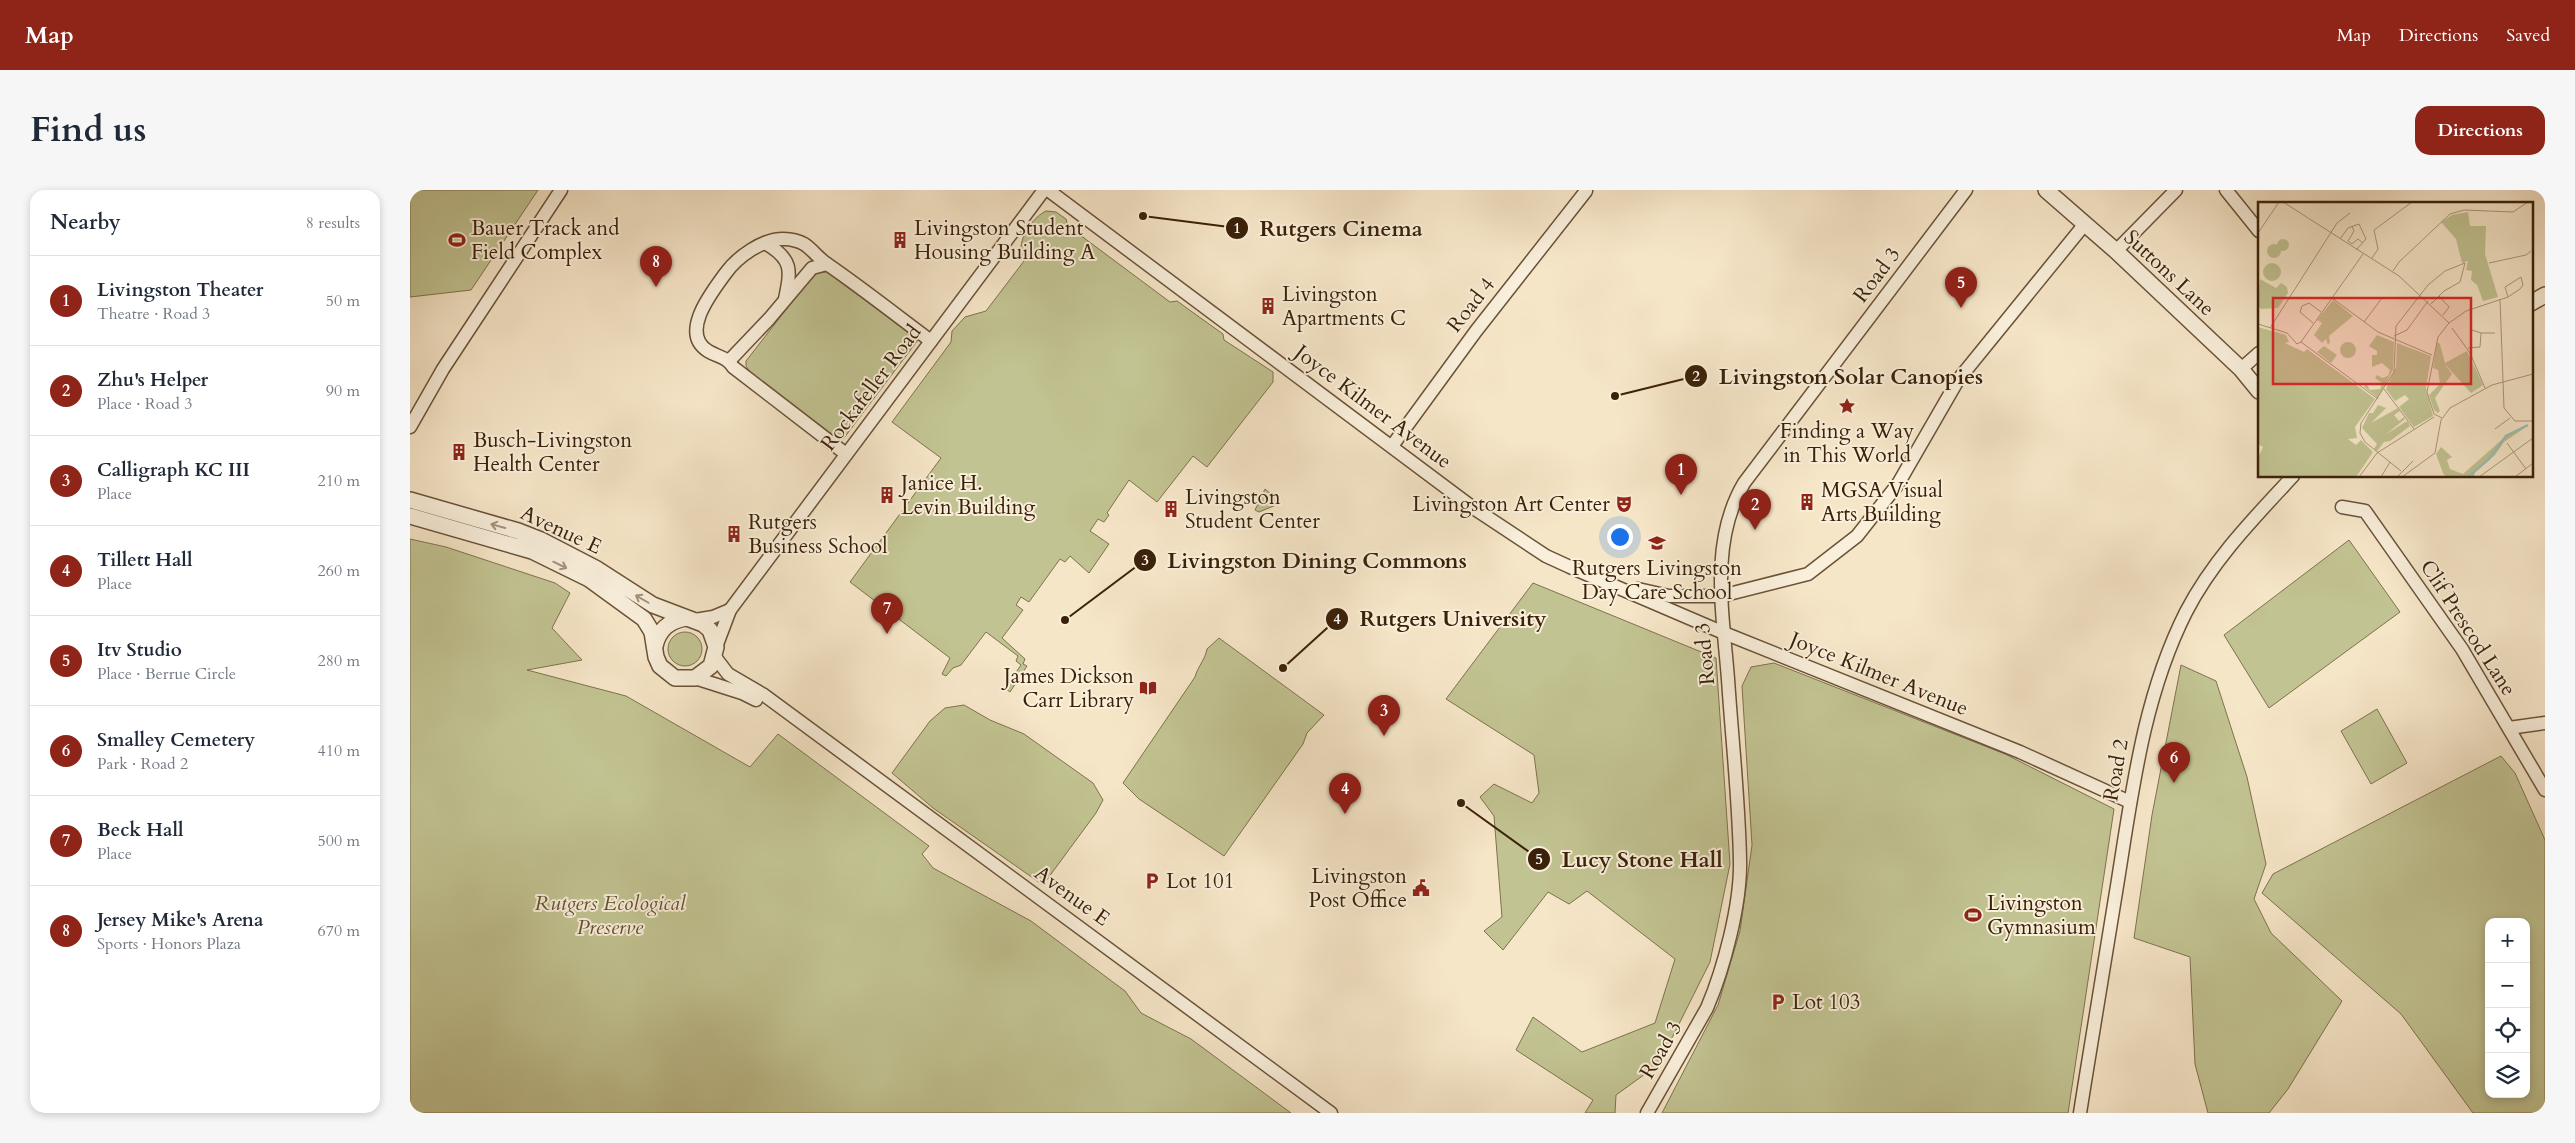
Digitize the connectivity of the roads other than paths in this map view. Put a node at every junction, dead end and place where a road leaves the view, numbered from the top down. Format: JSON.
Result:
{"nodes":[{"id":1,"x":561,"y":190,"type":"edge"},
{"id":2,"x":1044,"y":190,"type":"edge"},
{"id":3,"x":1048,"y":190,"type":"edge"},
{"id":4,"x":1966,"y":190,"type":"edge"},
{"id":5,"x":2046,"y":190,"type":"edge"},
{"id":6,"x":2176,"y":190,"type":"edge"},
{"id":7,"x":2226,"y":190,"type":"edge"},
{"id":8,"x":1586,"y":191,"type":"dead end"},
{"id":9,"x":2084,"y":225,"type":"junction"},
{"id":10,"x":2258,"y":230,"type":"edge"},
{"id":11,"x":765,"y":243,"type":"junction"},
{"id":12,"x":2116,"y":252,"type":"junction"},
{"id":13,"x":827,"y":264,"type":"junction"},
{"id":14,"x":2545,"y":295,"type":"edge"},
{"id":15,"x":785,"y":301,"type":"junction"},
{"id":16,"x":2532,"y":302,"type":"edge"},
{"id":17,"x":931,"y":341,"type":"junction"},
{"id":18,"x":2258,"y":354,"type":"edge"},
{"id":19,"x":729,"y":361,"type":"junction"},
{"id":20,"x":2242,"y":369,"type":"junction"},
{"id":21,"x":2258,"y":390,"type":"edge"},
{"id":22,"x":410,"y":427,"type":"edge"},
{"id":23,"x":1392,"y":446,"type":"junction"},
{"id":24,"x":846,"y":454,"type":"junction"},
{"id":25,"x":2291,"y":478,"type":"edge"},
{"id":26,"x":410,"y":500,"type":"edge"},
{"id":27,"x":2342,"y":507,"type":"dead end"},
{"id":28,"x":410,"y":516,"type":"edge"},
{"id":29,"x":1612,"y":584,"type":"junction"},
{"id":30,"x":1721,"y":596,"type":"junction"},
{"id":31,"x":730,"y":610,"type":"junction"},
{"id":32,"x":691,"y":619,"type":"junction"},
{"id":33,"x":1724,"y":633,"type":"junction"},
{"id":34,"x":655,"y":646,"type":"junction"},
{"id":35,"x":716,"y":652,"type":"junction"},
{"id":36,"x":695,"y":678,"type":"junction"},
{"id":37,"x":786,"y":713,"type":"junction"},
{"id":38,"x":2545,"y":723,"type":"edge"},
{"id":39,"x":2510,"y":728,"type":"junction"},
{"id":40,"x":2545,"y":790,"type":"edge"},
{"id":41,"x":2130,"y":802,"type":"junction"},
{"id":42,"x":1332,"y":1113,"type":"edge"},
{"id":43,"x":1647,"y":1113,"type":"edge"},
{"id":44,"x":2080,"y":1113,"type":"edge"}],
"edges":[{"from":1,"to":22,"type":"street"},
{"from":2,"to":17,"type":"street","name":"Rockafeller Road"},
{"from":3,"to":23,"type":"street","name":"Joyce Kilmer Avenue"},
{"from":4,"to":30,"type":"street","name":"Road 3"},
{"from":5,"to":9,"type":"street","name":"Suttons Lane"},
{"from":6,"to":12,"type":"street"},
{"from":7,"to":10,"type":"street"},
{"from":8,"to":23,"type":"street","name":"Road 4"},
{"from":9,"to":12,"type":"street","name":"Suttons Lane"},
{"from":9,"to":30,"type":"street","name":"Joyce Kilmer Avenue"},
{"from":11,"to":13,"type":"street"},
{"from":11,"to":15,"type":"street"},
{"from":11,"to":19,"type":"street"},
{"from":12,"to":20,"type":"street","name":"Suttons Lane"},
{"from":13,"to":15,"type":"street"},
{"from":13,"to":17,"type":"street"},
{"from":14,"to":16,"type":"street"},
{"from":15,"to":19,"type":"street"},
{"from":17,"to":24,"type":"street","name":"Rockafeller Road"},
{"from":18,"to":20,"type":"street"},
{"from":19,"to":24,"type":"street"},
{"from":20,"to":21,"type":"street","name":"Suttons Lane"},
{"from":23,"to":29,"type":"street","name":"Joyce Kilmer Avenue"},
{"from":24,"to":31,"type":"street","name":"Rockafeller Road"},
{"from":25,"to":41,"type":"street","name":"Road 2"},
{"from":32,"to":26,"type":"street","name":"Avenue E","one_way":true},
{"from":27,"to":39,"type":"street","name":"Clif Prescod Lane"},
{"from":28,"to":34,"type":"street","name":"Avenue E","one_way":true},
{"from":29,"to":30,"type":"street","name":"Joyce Kilmer Avenue"},
{"from":29,"to":33,"type":"street","name":"Joyce Kilmer Avenue"},
{"from":30,"to":33,"type":"street","name":"Road 3"},
{"from":31,"to":32,"type":"street"},
{"from":31,"to":35,"type":"street","name":"Rockafeller Road"},
{"from":32,"to":34,"type":"street"},
{"from":32,"to":35,"type":"street","name":"Avenue E"},
{"from":33,"to":41,"type":"street","name":"Joyce Kilmer Avenue"},
{"from":33,"to":43,"type":"street","name":"Road 3"},
{"from":34,"to":36,"type":"street","name":"Avenue E"},
{"from":35,"to":36,"type":"street"},
{"from":35,"to":37,"type":"street","name":"Avenue E"},
{"from":36,"to":37,"type":"street","name":"Avenue E"},
{"from":37,"to":42,"type":"street","name":"Avenue E"},
{"from":38,"to":39,"type":"street"},
{"from":39,"to":40,"type":"street","name":"Clif Prescod Lane"},
{"from":41,"to":44,"type":"street","name":"Road 2"}]}
